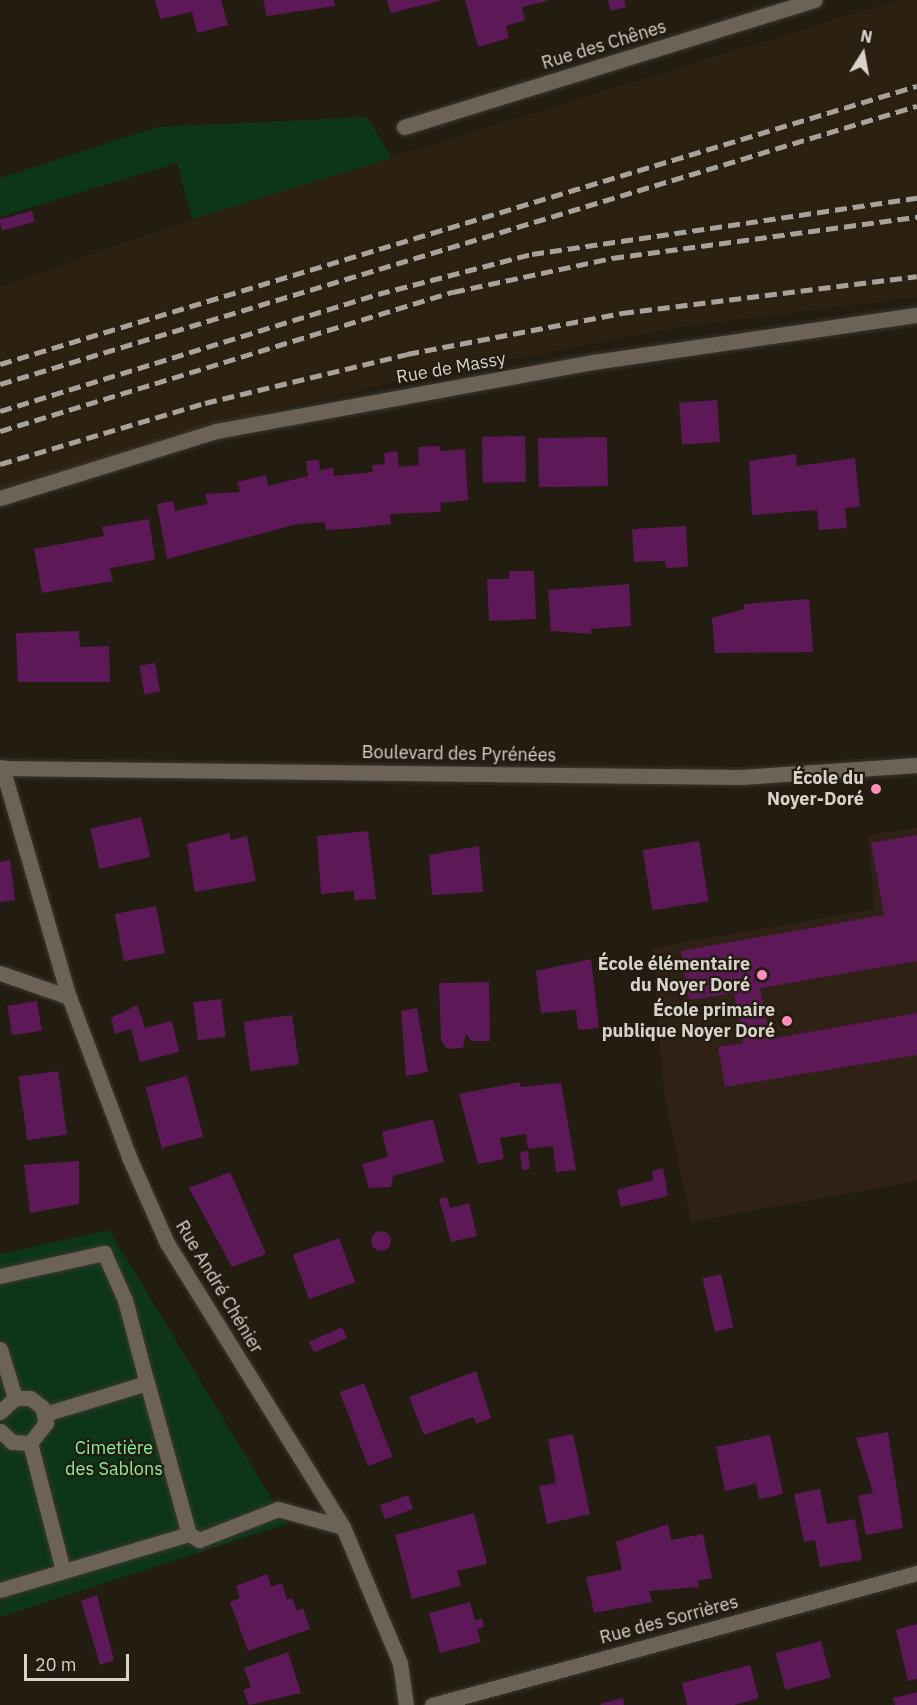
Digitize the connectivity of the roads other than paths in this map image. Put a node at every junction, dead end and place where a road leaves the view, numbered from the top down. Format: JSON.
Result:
{"nodes":[{"id":1,"x":815,"y":0,"type":"edge"},
{"id":2,"x":404,"y":127,"type":"dead end"},
{"id":3,"x":917,"y":315,"type":"edge"},
{"id":4,"x":0,"y":498,"type":"edge"},
{"id":5,"x":917,"y":765,"type":"edge"},
{"id":6,"x":1,"y":768,"type":"edge"},
{"id":7,"x":0,"y":973,"type":"edge"},
{"id":8,"x":69,"y":997,"type":"junction"},
{"id":9,"x":0,"y":1276,"type":"edge"},
{"id":10,"x":0,"y":1349,"type":"edge"},
{"id":11,"x":147,"y":1383,"type":"junction"},
{"id":12,"x":15,"y":1398,"type":"junction"},
{"id":13,"x":0,"y":1412,"type":"edge"},
{"id":14,"x":45,"y":1414,"type":"junction"},
{"id":15,"x":0,"y":1431,"type":"edge"},
{"id":16,"x":30,"y":1443,"type":"junction"},
{"id":17,"x":343,"y":1527,"type":"junction"},
{"id":18,"x":189,"y":1534,"type":"junction"},
{"id":19,"x":63,"y":1571,"type":"junction"},
{"id":20,"x":917,"y":1573,"type":"edge"},
{"id":21,"x":0,"y":1590,"type":"edge"},
{"id":22,"x":406,"y":1705,"type":"edge"},
{"id":23,"x":432,"y":1705,"type":"edge"}],
"edges":[{"from":1,"to":2,"type":"street","name":"Rue des Chênes"},
{"from":3,"to":4,"type":"street","name":"Rue de Massy"},
{"from":5,"to":6,"type":"street","name":"Boulevard des Pyrénées"},
{"from":6,"to":8,"type":"street","name":"Rue André Chénier"},
{"from":7,"to":8,"type":"street"},
{"from":8,"to":17,"type":"street","name":"Rue André Chénier"},
{"from":9,"to":11,"type":"street"},
{"from":10,"to":12,"type":"street"},
{"from":11,"to":14,"type":"street"},
{"from":11,"to":18,"type":"street"},
{"from":12,"to":13,"type":"street"},
{"from":12,"to":14,"type":"street"},
{"from":14,"to":16,"type":"street"},
{"from":15,"to":16,"type":"street"},
{"from":16,"to":19,"type":"street"},
{"from":17,"to":18,"type":"street"},
{"from":17,"to":22,"type":"street","name":"Rue André Chénier"},
{"from":18,"to":19,"type":"street"},
{"from":19,"to":21,"type":"street"},
{"from":20,"to":23,"type":"street","name":"Rue des Sorrières"}]}
